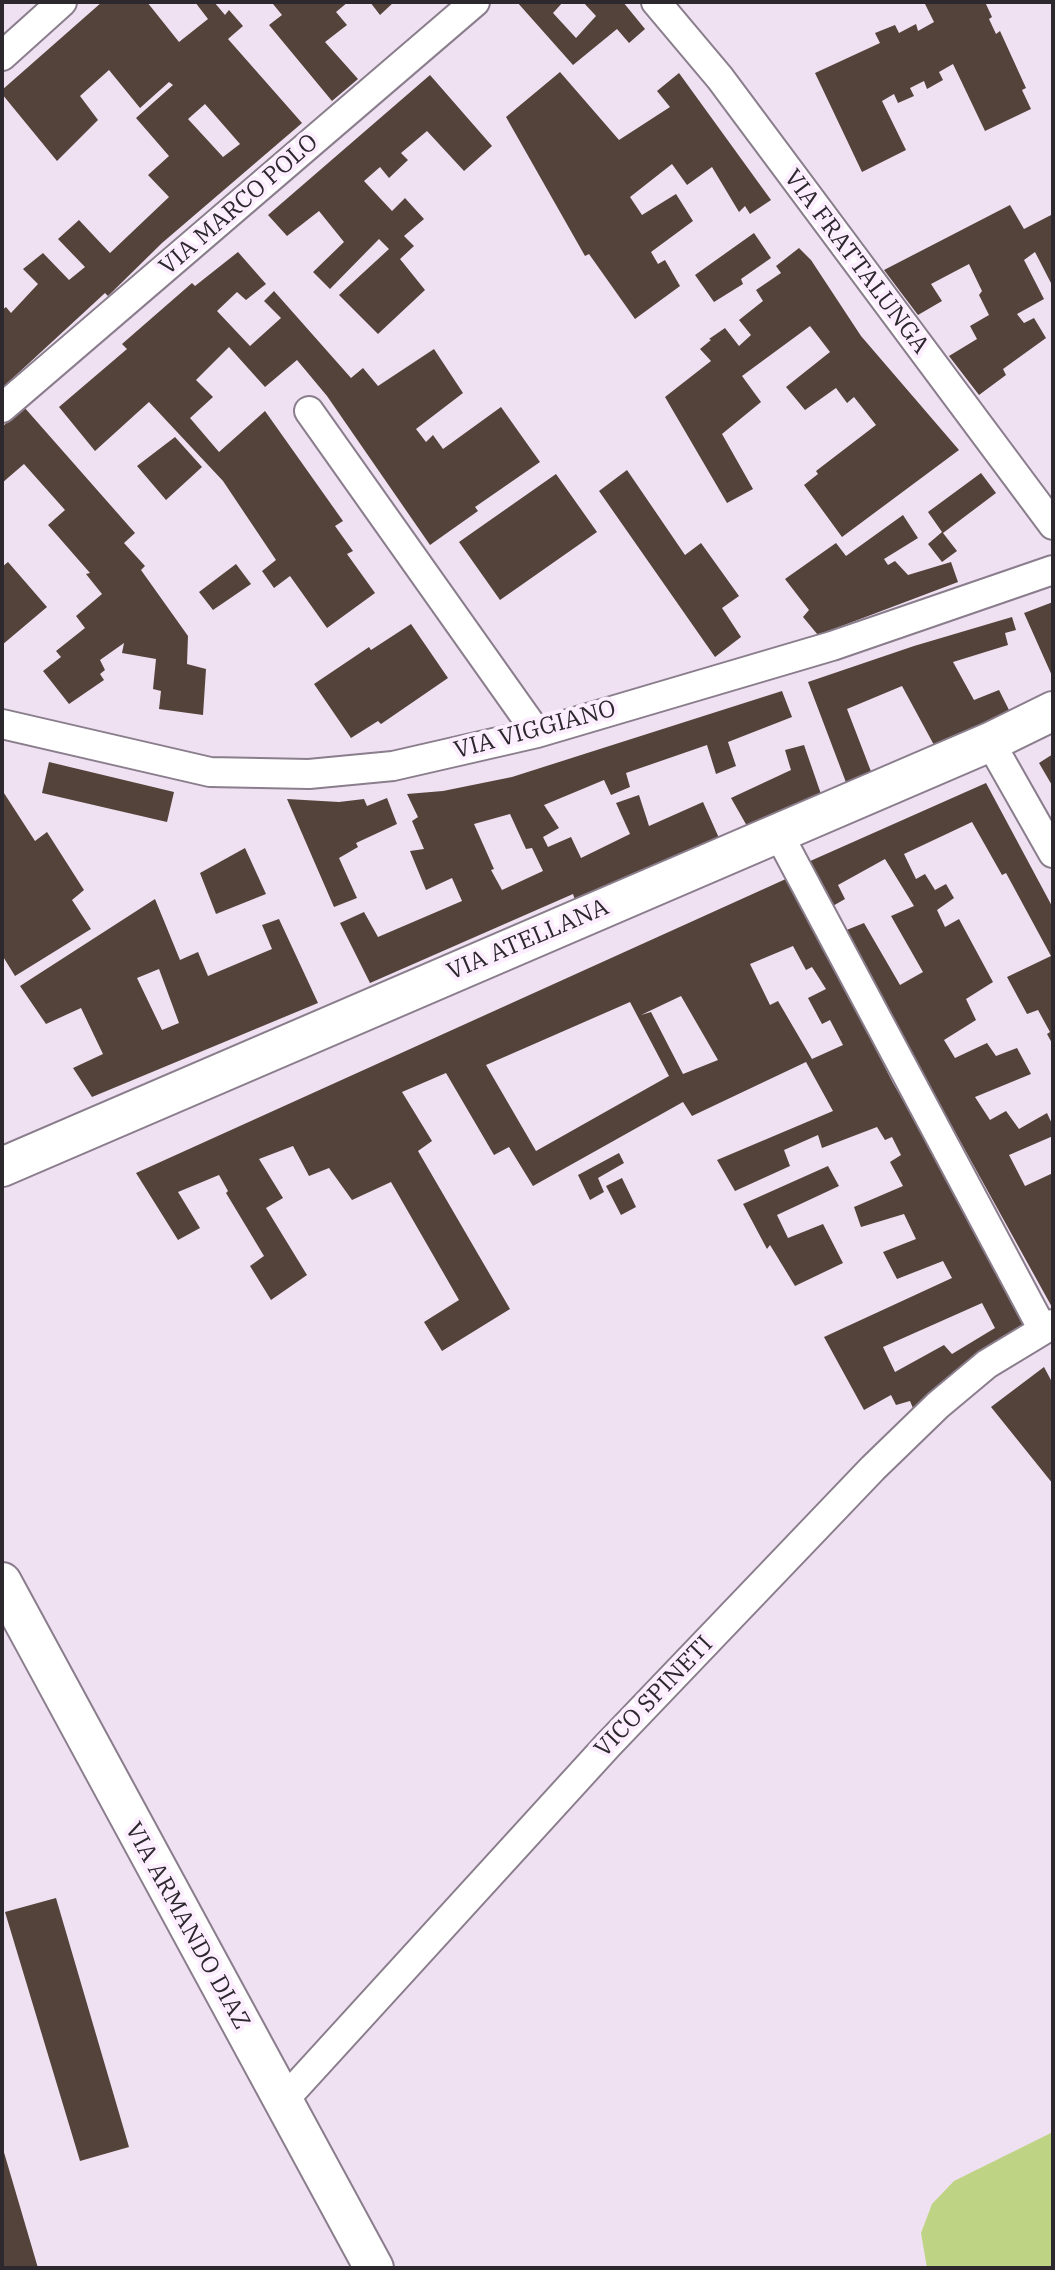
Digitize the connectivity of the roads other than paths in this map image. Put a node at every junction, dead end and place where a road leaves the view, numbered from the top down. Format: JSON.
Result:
{"nodes":[{"id":1,"x":62,"y":2,"type":"edge"},
{"id":2,"x":475,"y":2,"type":"edge"},
{"id":3,"x":656,"y":2,"type":"edge"},
{"id":4,"x":2,"y":56,"type":"edge"},
{"id":5,"x":2,"y":408,"type":"edge"},
{"id":6,"x":309,"y":411,"type":"dead end"},
{"id":7,"x":1053,"y":525,"type":"edge"},
{"id":8,"x":1053,"y":570,"type":"edge"},
{"id":9,"x":1053,"y":711,"type":"edge"},
{"id":10,"x":2,"y":724,"type":"edge"},
{"id":11,"x":537,"y":733,"type":"junction"},
{"id":12,"x":990,"y":742,"type":"junction"},
{"id":13,"x":778,"y":833,"type":"junction"},
{"id":14,"x":1053,"y":853,"type":"edge"},
{"id":15,"x":2,"y":1167,"type":"edge"},
{"id":16,"x":1048,"y":1327,"type":"edge"},
{"id":17,"x":2,"y":1582,"type":"edge"},
{"id":18,"x":283,"y":2101,"type":"junction"},
{"id":19,"x":374,"y":2268,"type":"edge"}],
"edges":[{"from":1,"to":4,"type":"street"},
{"from":2,"to":5,"type":"street","name":"VIA MARCO POLO"},
{"from":3,"to":7,"type":"street","name":"VIA FRATTALUNGA"},
{"from":6,"to":11,"type":"street"},
{"from":8,"to":11,"type":"street","name":"VIA VIGGIANO"},
{"from":9,"to":12,"type":"main road","name":"VIA ATELLANA"},
{"from":10,"to":11,"type":"street","name":"VIA VIGGIANO"},
{"from":12,"to":13,"type":"main road","name":"VIA ATELLANA"},
{"from":12,"to":14,"type":"street"},
{"from":13,"to":15,"type":"main road","name":"VIA ATELLANA"},
{"from":13,"to":16,"type":"street"},
{"from":16,"to":18,"type":"street","name":"VICO SPINETI"},
{"from":17,"to":18,"type":"main road","name":"VIA ARMANDO DIAZ"},
{"from":18,"to":19,"type":"main road","name":"VIA ARMANDO DIAZ"}]}
